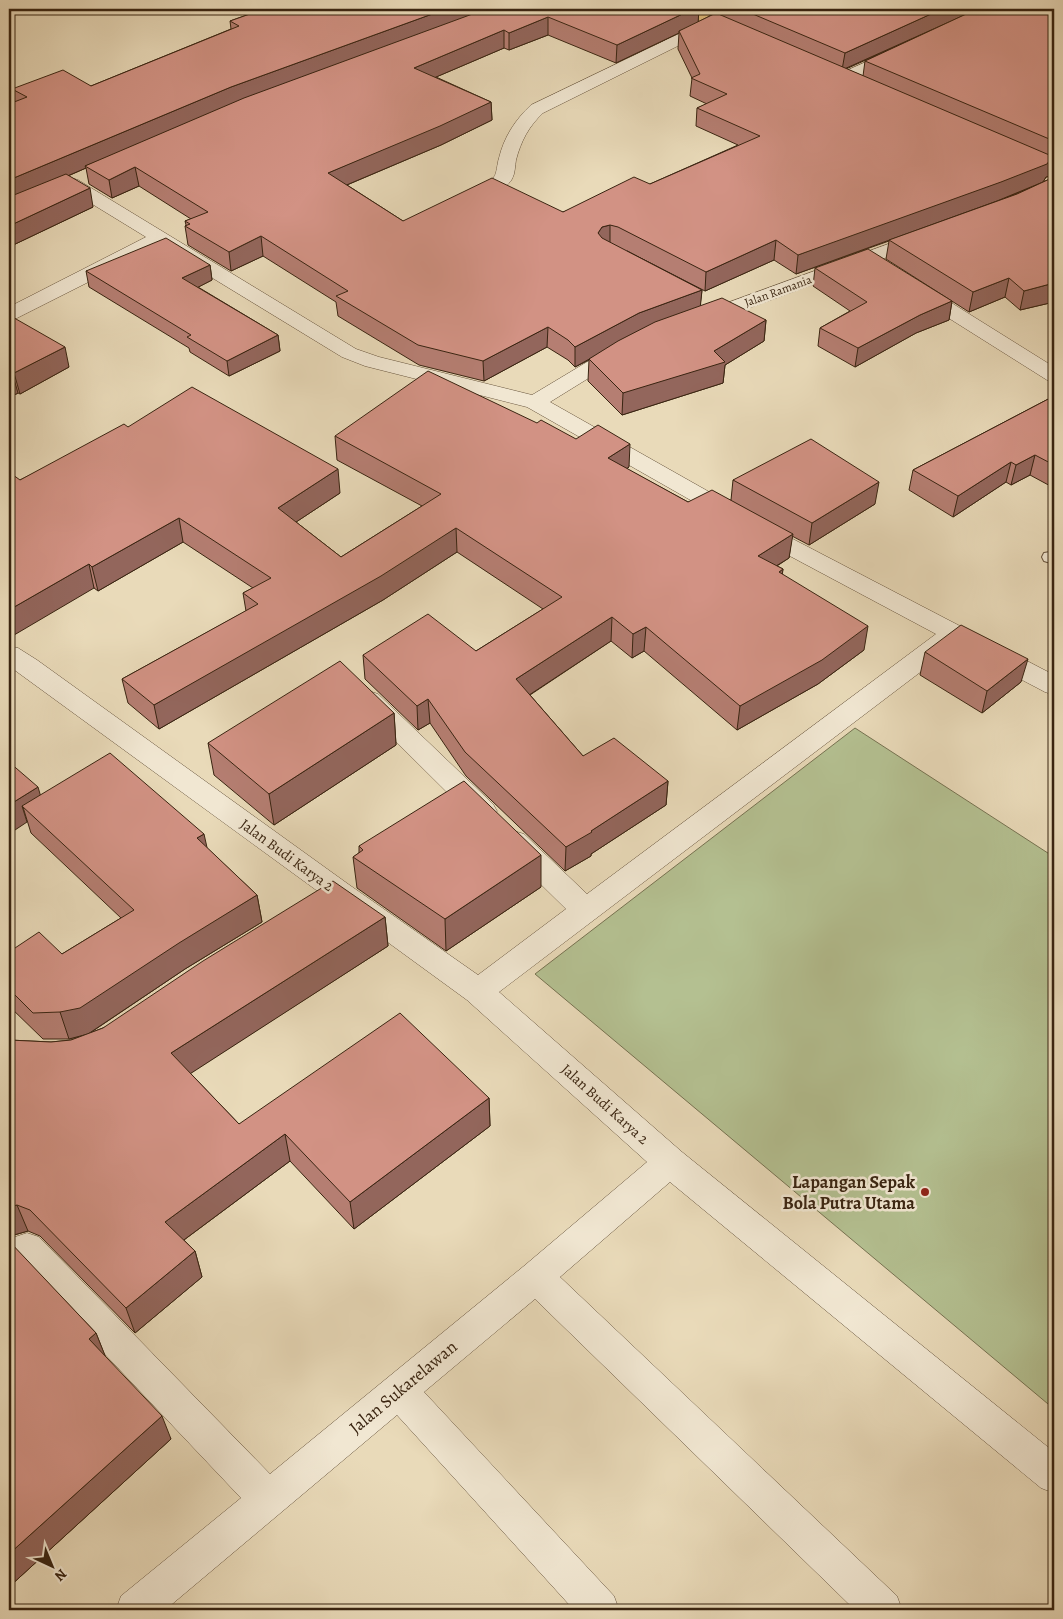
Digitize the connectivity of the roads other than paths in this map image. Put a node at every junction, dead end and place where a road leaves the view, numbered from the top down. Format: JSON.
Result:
{"nodes":[{"id":1,"x":681,"y":9,"type":"edge"},
{"id":2,"x":714,"y":23,"type":"junction"},
{"id":3,"x":757,"y":41,"type":"edge"},
{"id":4,"x":914,"y":46,"type":"edge"},
{"id":5,"x":826,"y":71,"type":"edge"},
{"id":6,"x":843,"y":78,"type":"junction"},
{"id":7,"x":860,"y":86,"type":"edge"},
{"id":8,"x":72,"y":184,"type":"edge"},
{"id":9,"x":449,"y":208,"type":"edge"},
{"id":10,"x":941,"y":231,"type":"edge"},
{"id":11,"x":160,"y":238,"type":"junction"},
{"id":12,"x":867,"y":258,"type":"junction"},
{"id":13,"x":697,"y":298,"type":"edge"},
{"id":14,"x":723,"y":311,"type":"junction"},
{"id":15,"x":10,"y":314,"type":"edge"},
{"id":16,"x":680,"y":326,"type":"edge"},
{"id":17,"x":633,"y":344,"type":"edge"},
{"id":18,"x":1054,"y":376,"type":"edge"},
{"id":19,"x":535,"y":402,"type":"junction"},
{"id":20,"x":953,"y":634,"type":"junction"},
{"id":21,"x":9,"y":654,"type":"edge"},
{"id":22,"x":353,"y":685,"type":"edge"},
{"id":23,"x":1054,"y":686,"type":"edge"},
{"id":24,"x":338,"y":892,"type":"junction"},
{"id":25,"x":313,"y":908,"type":"edge"},
{"id":26,"x":586,"y":911,"type":"junction"},
{"id":27,"x":478,"y":991,"type":"junction"},
{"id":28,"x":670,"y":1162,"type":"junction"},
{"id":29,"x":27,"y":1248,"type":"dead end"},
{"id":30,"x":536,"y":1277,"type":"junction"},
{"id":31,"x":398,"y":1391,"type":"junction"},
{"id":32,"x":1054,"y":1475,"type":"edge"},
{"id":33,"x":268,"y":1499,"type":"junction"},
{"id":34,"x":135,"y":1610,"type":"edge"},
{"id":35,"x":600,"y":1610,"type":"edge"},
{"id":36,"x":883,"y":1610,"type":"edge"}],
"edges":[{"from":1,"to":2,"type":"main road"},
{"from":2,"to":3,"type":"main road"},
{"from":2,"to":9,"type":"street"},
{"from":4,"to":6,"type":"street"},
{"from":5,"to":6,"type":"main road"},
{"from":6,"to":7,"type":"main road"},
{"from":8,"to":11,"type":"street"},
{"from":10,"to":12,"type":"street","name":"Jalan Ramania"},
{"from":11,"to":15,"type":"street"},
{"from":11,"to":19,"type":"street"},
{"from":12,"to":14,"type":"street","name":"Jalan Ramania"},
{"from":12,"to":18,"type":"street"},
{"from":13,"to":14,"type":"street"},
{"from":14,"to":16,"type":"street","name":"Jalan Ramania"},
{"from":17,"to":19,"type":"street"},
{"from":19,"to":20,"type":"street"},
{"from":20,"to":23,"type":"street"},
{"from":20,"to":26,"type":"street"},
{"from":21,"to":24,"type":"street","name":"Jalan Budi Karya 2"},
{"from":22,"to":26,"type":"street"},
{"from":24,"to":25,"type":"street"},
{"from":24,"to":27,"type":"street","name":"Jalan Budi Karya 2"},
{"from":26,"to":27,"type":"street"},
{"from":27,"to":28,"type":"street","name":"Jalan Budi Karya 2"},
{"from":28,"to":30,"type":"street","name":"Jalan Sukarelawan"},
{"from":28,"to":32,"type":"street","name":"Jalan Budi Karya 2"},
{"from":29,"to":33,"type":"street"},
{"from":30,"to":31,"type":"street","name":"Jalan Sukarelawan"},
{"from":30,"to":36,"type":"street"},
{"from":31,"to":33,"type":"street","name":"Jalan Sukarelawan"},
{"from":31,"to":35,"type":"street"},
{"from":33,"to":34,"type":"street","name":"Jalan Sukarelawan"}]}
